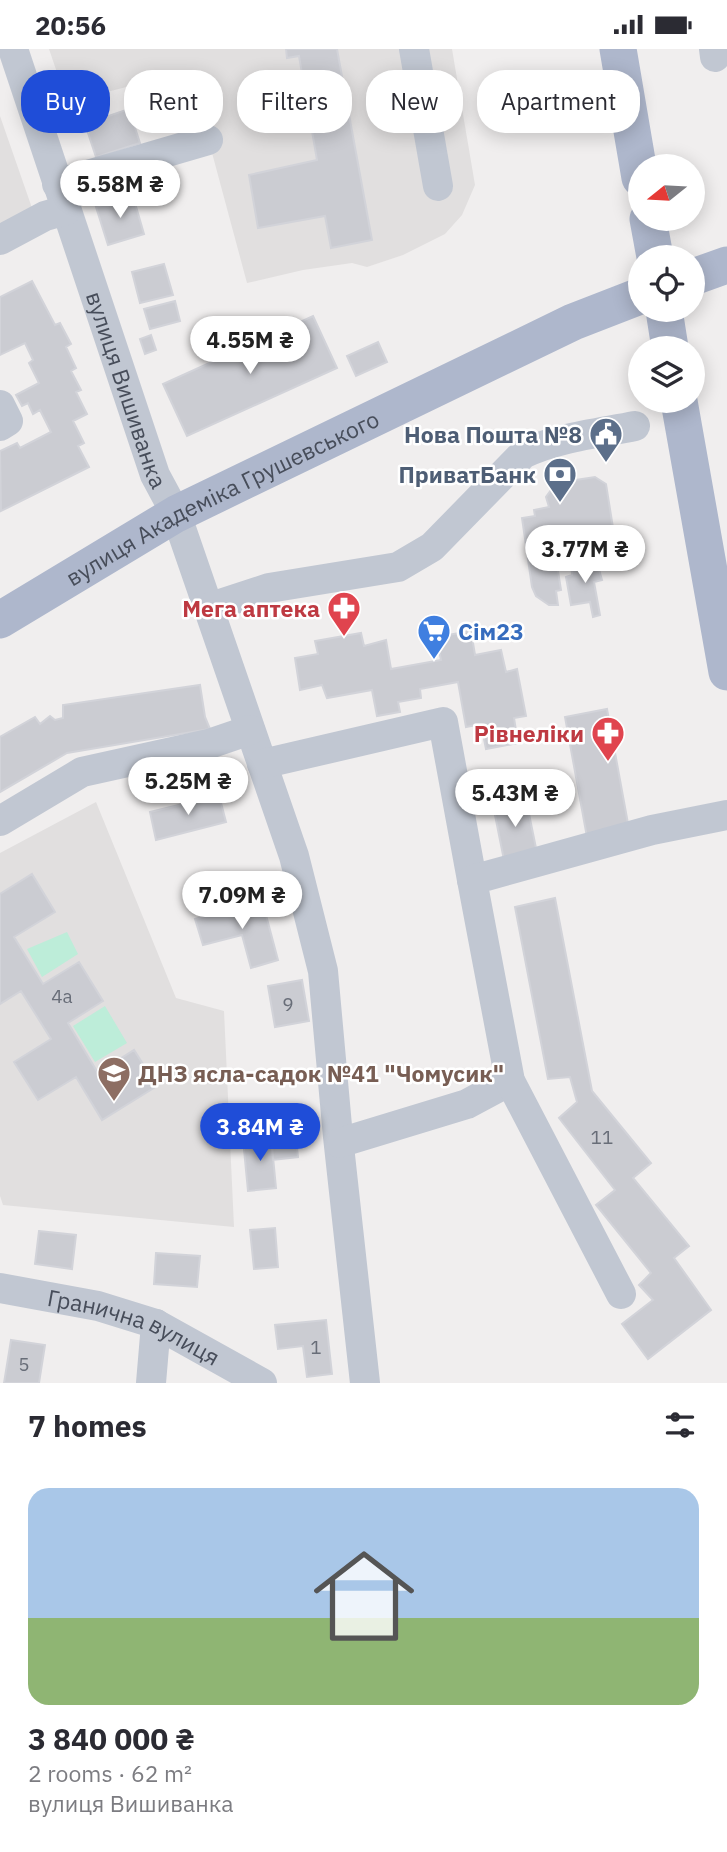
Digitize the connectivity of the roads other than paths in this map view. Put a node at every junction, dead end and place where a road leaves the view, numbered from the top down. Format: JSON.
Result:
{"nodes":[{"id":1,"x":13,"y":49,"type":"edge"},
{"id":2,"x":414,"y":49,"type":"edge"},
{"id":3,"x":618,"y":49,"type":"edge"},
{"id":4,"x":208,"y":140,"type":"dead end"},
{"id":5,"x":636,"y":154,"type":"edge"},
{"id":6,"x":438,"y":186,"type":"dead end"},
{"id":7,"x":61,"y":197,"type":"junction"},
{"id":8,"x":0,"y":240,"type":"edge"},
{"id":9,"x":727,"y":265,"type":"edge"},
{"id":10,"x":705,"y":273,"type":"edge"},
{"id":11,"x":628,"y":301,"type":"edge"},
{"id":12,"x":0,"y":405,"type":"edge"},
{"id":13,"x":681,"y":413,"type":"edge"},
{"id":14,"x":0,"y":426,"type":"edge"},
{"id":15,"x":635,"y":426,"type":"dead end"},
{"id":16,"x":176,"y":514,"type":"junction"},
{"id":17,"x":208,"y":608,"type":"junction"},
{"id":18,"x":0,"y":620,"type":"edge"},
{"id":19,"x":727,"y":672,"type":"edge"},
{"id":20,"x":250,"y":730,"type":"junction"},
{"id":21,"x":262,"y":764,"type":"junction"},
{"id":22,"x":727,"y":815,"type":"edge"},
{"id":23,"x":0,"y":821,"type":"edge"},
{"id":24,"x":472,"y":880,"type":"junction"},
{"id":25,"x":510,"y":1081,"type":"junction"},
{"id":26,"x":339,"y":1143,"type":"junction"},
{"id":27,"x":0,"y":1288,"type":"edge"},
{"id":28,"x":621,"y":1294,"type":"dead end"},
{"id":29,"x":156,"y":1324,"type":"junction"},
{"id":30,"x":150,"y":1383,"type":"edge"},
{"id":31,"x":262,"y":1383,"type":"edge"},
{"id":32,"x":365,"y":1383,"type":"edge"}],
"edges":[{"from":1,"to":7,"type":"street","name":"вулиця Вишиванка"},
{"from":2,"to":6,"type":"street"},
{"from":3,"to":5,"type":"main road"},
{"from":4,"to":7,"type":"street"},
{"from":7,"to":8,"type":"street"},
{"from":7,"to":16,"type":"street","name":"вулиця Вишиванка"},
{"from":9,"to":10,"type":"main road"},
{"from":11,"to":16,"type":"main road","name":"вулиця Академіка Грушевського"},
{"from":12,"to":14,"type":"street"},
{"from":13,"to":19,"type":"main road"},
{"from":15,"to":17,"type":"street"},
{"from":16,"to":17,"type":"street","name":"вулиця Вишиванка"},
{"from":16,"to":18,"type":"main road","name":"вулиця Академіка Грушевського"},
{"from":17,"to":20,"type":"street","name":"вулиця Вишиванка"},
{"from":20,"to":21,"type":"street","name":"вулиця Вишиванка"},
{"from":20,"to":23,"type":"street"},
{"from":21,"to":24,"type":"street"},
{"from":21,"to":26,"type":"street","name":"вулиця Вишиванка"},
{"from":22,"to":24,"type":"street"},
{"from":24,"to":25,"type":"street"},
{"from":25,"to":26,"type":"street"},
{"from":25,"to":28,"type":"street"},
{"from":26,"to":32,"type":"street","name":"вулиця Вишиванка"},
{"from":27,"to":29,"type":"street","name":"Гранична вулиця"},
{"from":29,"to":30,"type":"street"},
{"from":29,"to":31,"type":"street","name":"Гранична вулиця"}]}
